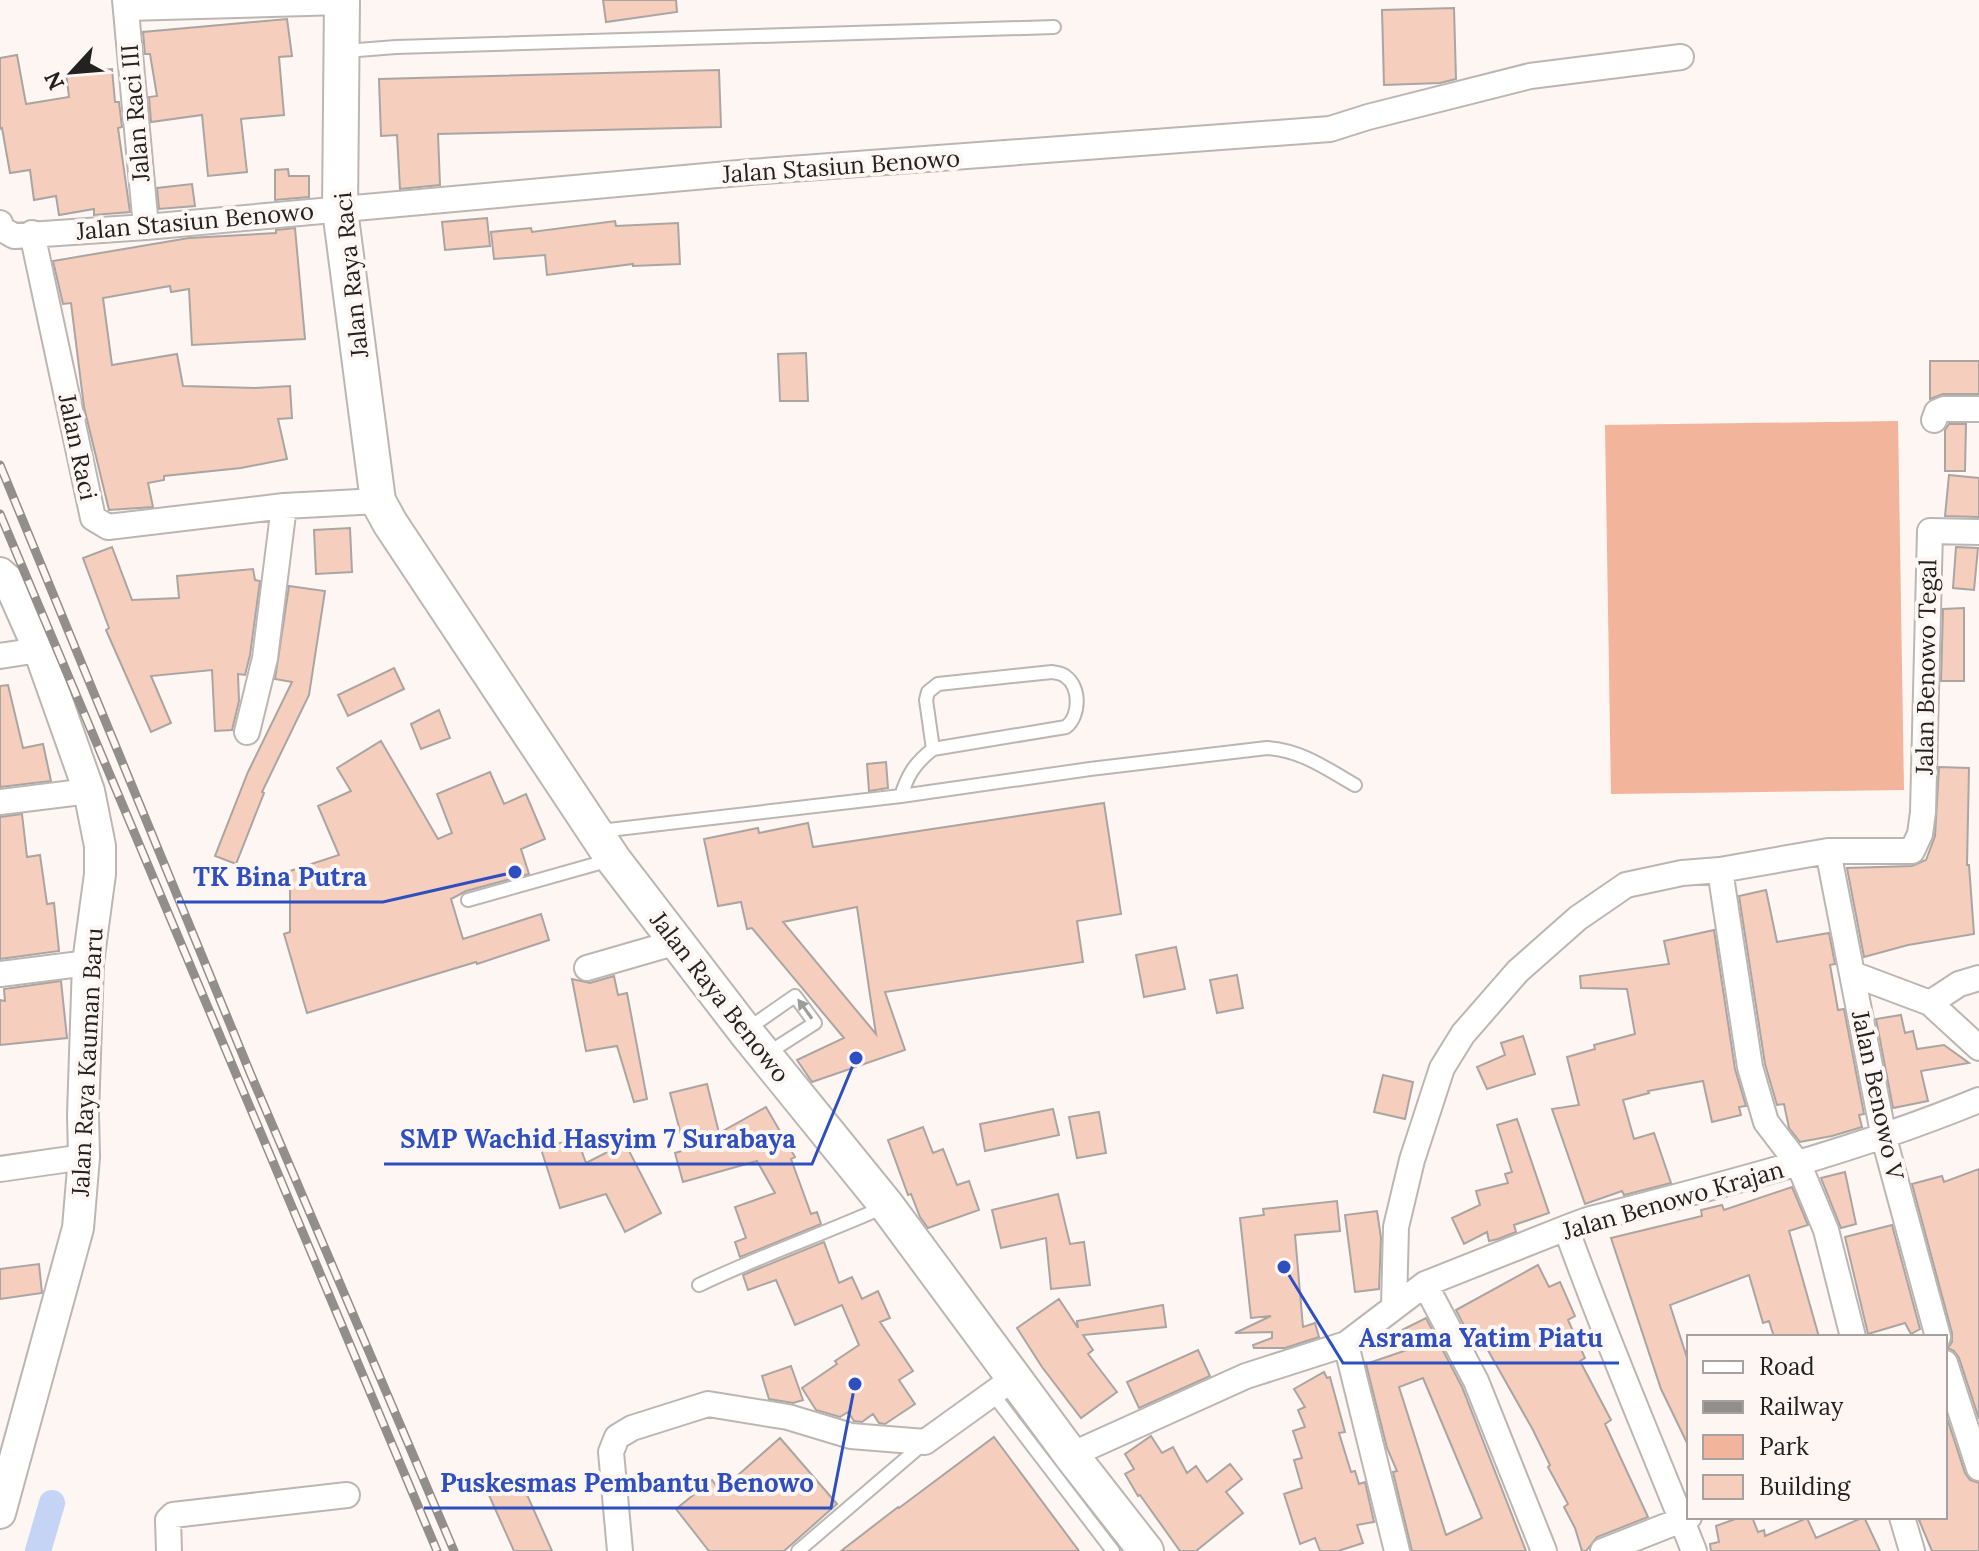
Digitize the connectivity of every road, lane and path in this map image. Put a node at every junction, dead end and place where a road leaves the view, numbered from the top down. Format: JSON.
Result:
{"nodes":[{"id":1,"x":342,"y":1,"type":"edge"},
{"id":2,"x":126,"y":4,"type":"edge"},
{"id":3,"x":1054,"y":27,"type":"dead end"},
{"id":4,"x":341,"y":51,"type":"junction"},
{"id":5,"x":1681,"y":57,"type":"dead end"},
{"id":6,"x":340,"y":210,"type":"junction"},
{"id":7,"x":0,"y":223,"type":"edge"},
{"id":8,"x":146,"y":227,"type":"junction"},
{"id":9,"x":32,"y":233,"type":"junction"},
{"id":10,"x":1979,"y":409,"type":"edge"},
{"id":11,"x":1934,"y":420,"type":"dead end"},
{"id":12,"x":378,"y":501,"type":"junction"},
{"id":13,"x":284,"y":506,"type":"junction"},
{"id":14,"x":1979,"y":532,"type":"edge"},
{"id":15,"x":0,"y":573,"type":"edge"},
{"id":16,"x":39,"y":650,"type":"junction"},
{"id":17,"x":0,"y":656,"type":"edge"},
{"id":18,"x":247,"y":732,"type":"dead end"},
{"id":19,"x":933,"y":749,"type":"junction"},
{"id":20,"x":1355,"y":785,"type":"dead end"},
{"id":21,"x":89,"y":791,"type":"junction"},
{"id":22,"x":901,"y":796,"type":"junction"},
{"id":23,"x":0,"y":802,"type":"edge"},
{"id":24,"x":593,"y":832,"type":"junction"},
{"id":25,"x":1828,"y":851,"type":"junction"},
{"id":26,"x":613,"y":859,"type":"junction"},
{"id":27,"x":1720,"y":870,"type":"junction"},
{"id":28,"x":468,"y":900,"type":"dead end"},
{"id":29,"x":677,"y":942,"type":"junction"},
{"id":30,"x":88,"y":963,"type":"junction"},
{"id":31,"x":587,"y":968,"type":"dead end"},
{"id":32,"x":0,"y":974,"type":"edge"},
{"id":33,"x":1853,"y":974,"type":"junction"},
{"id":34,"x":1979,"y":978,"type":"edge"},
{"id":35,"x":1930,"y":1003,"type":"junction"},
{"id":36,"x":755,"y":1043,"type":"junction"},
{"id":37,"x":1979,"y":1048,"type":"edge"},
{"id":38,"x":1979,"y":1100,"type":"edge"},
{"id":39,"x":1884,"y":1138,"type":"junction"},
{"id":40,"x":84,"y":1157,"type":"junction"},
{"id":41,"x":1799,"y":1165,"type":"junction"},
{"id":42,"x":0,"y":1169,"type":"edge"},
{"id":43,"x":887,"y":1206,"type":"junction"},
{"id":44,"x":1566,"y":1228,"type":"junction"},
{"id":45,"x":1425,"y":1284,"type":"junction"},
{"id":46,"x":699,"y":1285,"type":"dead end"},
{"id":47,"x":1394,"y":1306,"type":"junction"},
{"id":48,"x":1852,"y":1335,"type":"edge"},
{"id":49,"x":1937,"y":1335,"type":"edge"},
{"id":50,"x":1346,"y":1344,"type":"junction"},
{"id":51,"x":1947,"y":1377,"type":"edge"},
{"id":52,"x":1003,"y":1386,"type":"junction"},
{"id":53,"x":925,"y":1442,"type":"junction"},
{"id":54,"x":1956,"y":1442,"type":"edge"},
{"id":55,"x":1071,"y":1455,"type":"junction"},
{"id":56,"x":1979,"y":1468,"type":"edge"},
{"id":57,"x":347,"y":1495,"type":"dead end"},
{"id":58,"x":0,"y":1513,"type":"edge"},
{"id":59,"x":1685,"y":1518,"type":"edge"},
{"id":60,"x":1903,"y":1519,"type":"edge"},
{"id":61,"x":169,"y":1551,"type":"edge"},
{"id":62,"x":620,"y":1551,"type":"edge"},
{"id":63,"x":798,"y":1551,"type":"edge"},
{"id":64,"x":1113,"y":1551,"type":"edge"},
{"id":65,"x":1146,"y":1551,"type":"edge"},
{"id":66,"x":1397,"y":1551,"type":"edge"},
{"id":67,"x":1544,"y":1551,"type":"edge"},
{"id":68,"x":1603,"y":1551,"type":"edge"},
{"id":69,"x":1694,"y":1551,"type":"edge"},
{"id":70,"x":1912,"y":1551,"type":"edge"}],
"edges":[{"from":1,"to":2,"type":"street"},
{"from":1,"to":4,"type":"main road","name":"Jalan Raya Raci"},
{"from":2,"to":8,"type":"street","name":"Jalan Raci III"},
{"from":3,"to":4,"type":"lane"},
{"from":4,"to":6,"type":"main road","name":"Jalan Raya Raci"},
{"from":5,"to":6,"type":"street","name":"Jalan Stasiun Benowo"},
{"from":6,"to":8,"type":"street","name":"Jalan Stasiun Benowo"},
{"from":6,"to":12,"type":"main road","name":"Jalan Raya Raci"},
{"from":7,"to":9,"type":"street","name":"Jalan Stasiun Benowo"},
{"from":8,"to":9,"type":"street","name":"Jalan Stasiun Benowo"},
{"from":9,"to":13,"type":"street","name":"Jalan Raci"},
{"from":10,"to":11,"type":"street"},
{"from":12,"to":13,"type":"street","name":"Jalan Raci"},
{"from":12,"to":24,"type":"main road","name":"Jalan Raya Benowo"},
{"from":13,"to":18,"type":"street"},
{"from":14,"to":25,"type":"street","name":"Jalan Benowo Tegal"},
{"from":15,"to":16,"type":"street","name":"Jalan Raya Kauman Baru"},
{"from":16,"to":17,"type":"street"},
{"from":16,"to":21,"type":"street","name":"Jalan Raya Kauman Baru"},
{"from":19,"to":19,"type":"lane"},
{"from":19,"to":22,"type":"lane"},
{"from":20,"to":22,"type":"lane"},
{"from":21,"to":23,"type":"street"},
{"from":21,"to":30,"type":"street","name":"Jalan Raya Kauman Baru"},
{"from":22,"to":24,"type":"lane"},
{"from":24,"to":26,"type":"main road","name":"Jalan Raya Benowo"},
{"from":25,"to":27,"type":"street"},
{"from":25,"to":33,"type":"street","name":"Jalan Benowo V"},
{"from":26,"to":28,"type":"lane"},
{"from":26,"to":29,"type":"main road","name":"Jalan Raya Benowo"},
{"from":27,"to":41,"type":"street"},
{"from":27,"to":47,"type":"street"},
{"from":29,"to":31,"type":"street"},
{"from":29,"to":36,"type":"main road","name":"Jalan Raya Benowo"},
{"from":30,"to":32,"type":"street"},
{"from":30,"to":40,"type":"street","name":"Jalan Raya Kauman Baru"},
{"from":33,"to":35,"type":"street"},
{"from":33,"to":39,"type":"street","name":"Jalan Benowo V"},
{"from":34,"to":35,"type":"street"},
{"from":35,"to":37,"type":"street"},
{"from":36,"to":36,"type":"lane","one_way":true},
{"from":36,"to":43,"type":"main road","name":"Jalan Raya Benowo"},
{"from":38,"to":39,"type":"street","name":"Jalan Benowo Krajan"},
{"from":39,"to":41,"type":"street","name":"Jalan Benowo Krajan"},
{"from":39,"to":49,"type":"street","name":"Jalan Benowo V"},
{"from":40,"to":42,"type":"street"},
{"from":40,"to":58,"type":"street","name":"Jalan Raya Kauman Baru"},
{"from":41,"to":44,"type":"street","name":"Jalan Benowo Krajan"},
{"from":41,"to":48,"type":"street"},
{"from":43,"to":46,"type":"lane"},
{"from":43,"to":52,"type":"main road","name":"Jalan Raya Benowo"},
{"from":44,"to":45,"type":"street","name":"Jalan Benowo Krajan"},
{"from":44,"to":59,"type":"street"},
{"from":45,"to":47,"type":"street","name":"Jalan Benowo Krajan"},
{"from":45,"to":67,"type":"street"},
{"from":47,"to":50,"type":"street","name":"Jalan Benowo Krajan"},
{"from":50,"to":55,"type":"street","name":"Jalan Benowo Krajan"},
{"from":50,"to":66,"type":"street"},
{"from":51,"to":54,"type":"street"},
{"from":52,"to":53,"type":"street"},
{"from":52,"to":55,"type":"main road","name":"Jalan Raya Benowo"},
{"from":52,"to":64,"type":"lane"},
{"from":53,"to":62,"type":"street"},
{"from":53,"to":63,"type":"lane"},
{"from":54,"to":56,"type":"street"},
{"from":55,"to":65,"type":"main road","name":"Jalan Raya Benowo"},
{"from":57,"to":61,"type":"street"},
{"from":59,"to":68,"type":"street"},
{"from":59,"to":69,"type":"street"},
{"from":60,"to":70,"type":"street"}]}
